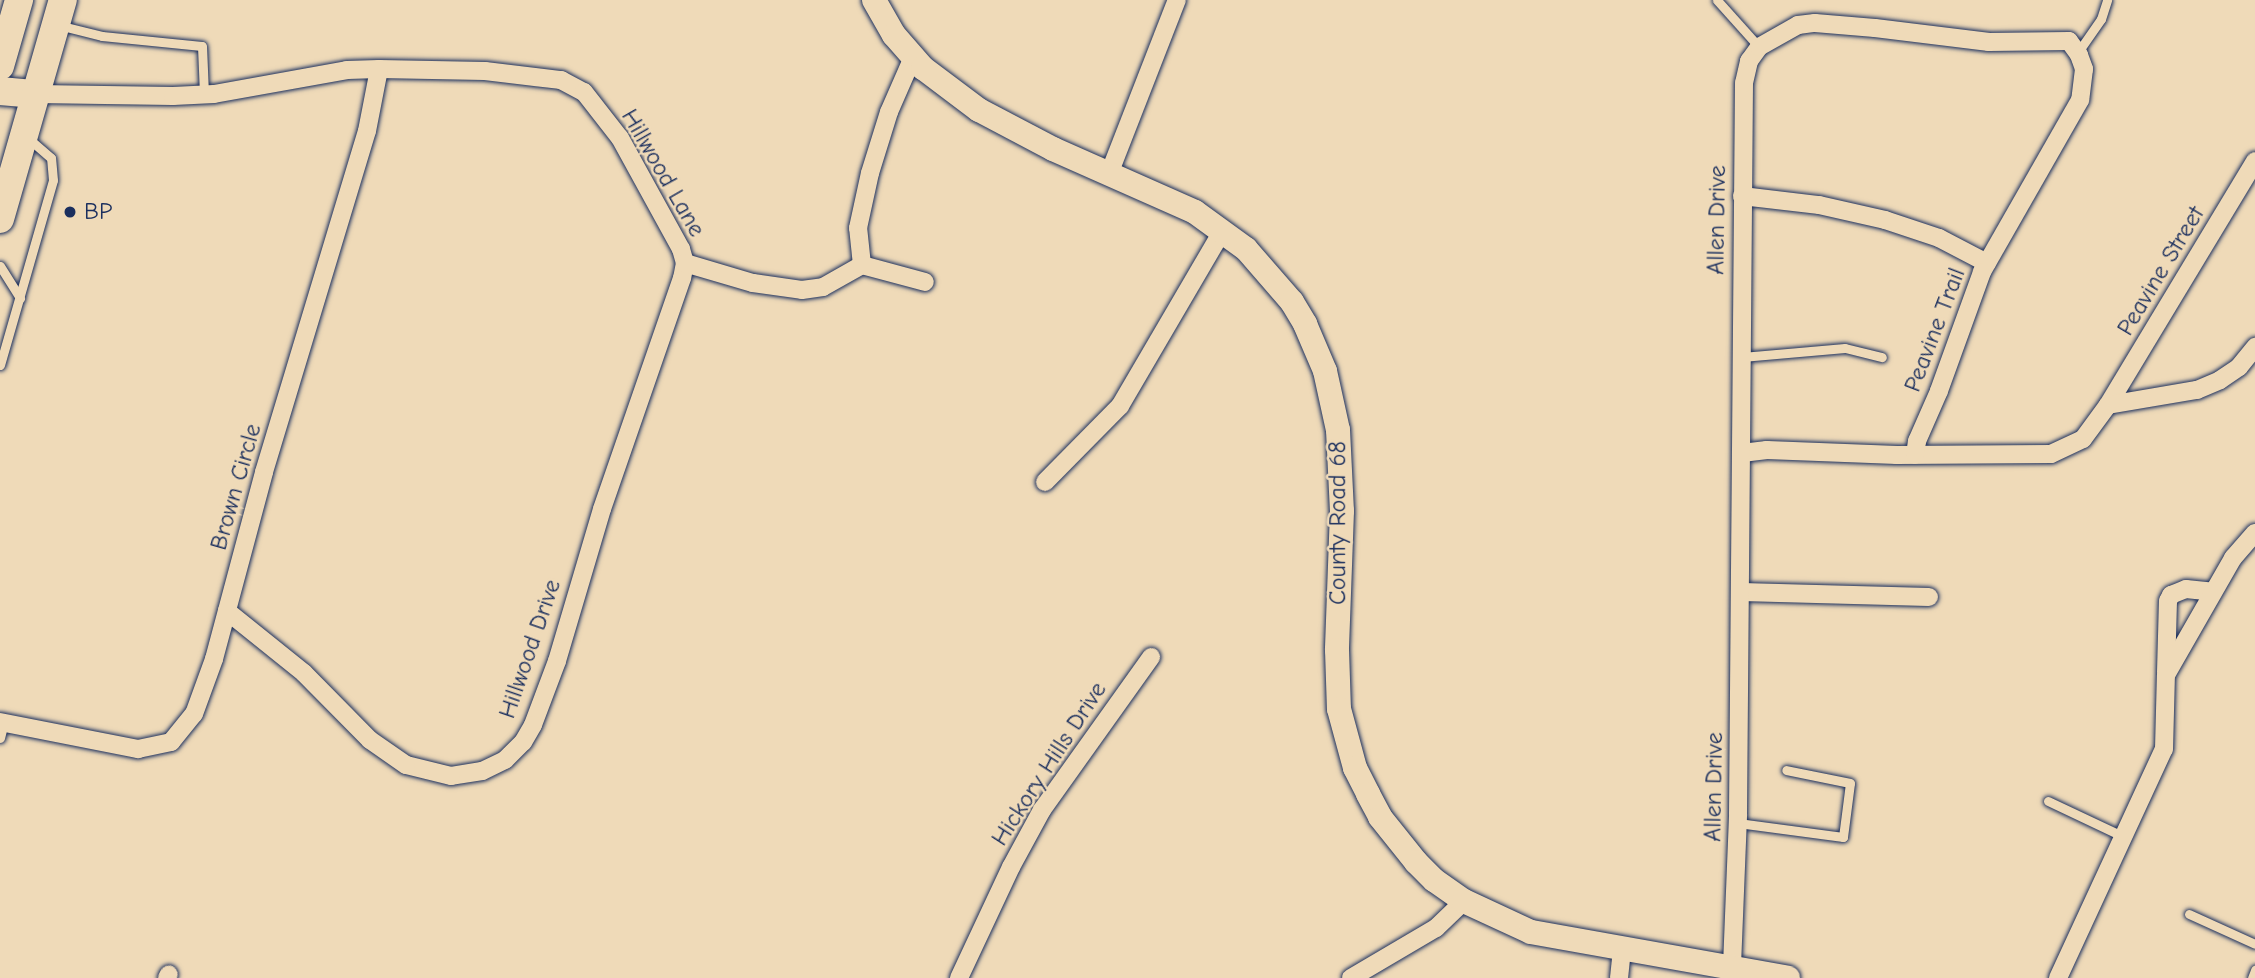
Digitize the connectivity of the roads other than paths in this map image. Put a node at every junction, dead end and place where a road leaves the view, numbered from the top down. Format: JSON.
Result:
{"nodes":[{"id":1,"x":19,"y":0,"type":"edge"},
{"id":2,"x":874,"y":0,"type":"edge"},
{"id":3,"x":1177,"y":0,"type":"edge"},
{"id":4,"x":1717,"y":0,"type":"edge"},
{"id":5,"x":2107,"y":0,"type":"edge"},
{"id":6,"x":60,"y":12,"type":"edge"},
{"id":7,"x":1759,"y":47,"type":"junction"},
{"id":8,"x":2078,"y":52,"type":"junction"},
{"id":9,"x":2,"y":55,"type":"edge"},
{"id":10,"x":913,"y":57,"type":"junction"},
{"id":11,"x":379,"y":69,"type":"junction"},
{"id":12,"x":0,"y":90,"type":"edge"},
{"id":13,"x":36,"y":94,"type":"junction"},
{"id":14,"x":204,"y":94,"type":"junction"},
{"id":15,"x":24,"y":134,"type":"junction"},
{"id":16,"x":2255,"y":161,"type":"edge"},
{"id":17,"x":1109,"y":174,"type":"junction"},
{"id":18,"x":1742,"y":196,"type":"junction"},
{"id":19,"x":0,"y":219,"type":"edge"},
{"id":20,"x":1223,"y":230,"type":"junction"},
{"id":21,"x":1987,"y":263,"type":"junction"},
{"id":22,"x":684,"y":264,"type":"junction"},
{"id":23,"x":862,"y":265,"type":"junction"},
{"id":24,"x":0,"y":266,"type":"edge"},
{"id":25,"x":925,"y":282,"type":"dead end"},
{"id":26,"x":20,"y":298,"type":"junction"},
{"id":27,"x":2255,"y":347,"type":"edge"},
{"id":28,"x":1742,"y":358,"type":"junction"},
{"id":29,"x":1882,"y":358,"type":"dead end"},
{"id":30,"x":0,"y":365,"type":"edge"},
{"id":31,"x":2108,"y":405,"type":"junction"},
{"id":32,"x":1742,"y":453,"type":"junction"},
{"id":33,"x":1915,"y":455,"type":"junction"},
{"id":34,"x":1045,"y":482,"type":"dead end"},
{"id":35,"x":2255,"y":533,"type":"edge"},
{"id":36,"x":1741,"y":592,"type":"junction"},
{"id":37,"x":2213,"y":592,"type":"junction"},
{"id":38,"x":1929,"y":597,"type":"dead end"},
{"id":39,"x":227,"y":611,"type":"junction"},
{"id":40,"x":1151,"y":657,"type":"dead end"},
{"id":41,"x":2166,"y":675,"type":"junction"},
{"id":42,"x":1,"y":728,"type":"edge"},
{"id":43,"x":1786,"y":770,"type":"dead end"},
{"id":44,"x":2048,"y":801,"type":"dead end"},
{"id":45,"x":1738,"y":823,"type":"junction"},
{"id":46,"x":2124,"y":837,"type":"junction"},
{"id":47,"x":1464,"y":901,"type":"junction"},
{"id":48,"x":2189,"y":914,"type":"dead end"},
{"id":49,"x":2255,"y":944,"type":"edge"},
{"id":50,"x":1622,"y":950,"type":"junction"},
{"id":51,"x":1732,"y":966,"type":"junction"},
{"id":52,"x":2255,"y":970,"type":"edge"},
{"id":53,"x":959,"y":978,"type":"edge"},
{"id":54,"x":1351,"y":978,"type":"edge"},
{"id":55,"x":1619,"y":978,"type":"edge"},
{"id":56,"x":1788,"y":978,"type":"edge"},
{"id":57,"x":2058,"y":978,"type":"edge"},
{"id":58,"x":2252,"y":978,"type":"edge"}],
"edges":[{"from":1,"to":9,"type":"main road"},
{"from":2,"to":10,"type":"street","name":"County Road 68"},
{"from":3,"to":17,"type":"street"},
{"from":4,"to":7,"type":"lane"},
{"from":5,"to":8,"type":"lane"},
{"from":6,"to":13,"type":"main road"},
{"from":6,"to":14,"type":"lane"},
{"from":7,"to":8,"type":"street"},
{"from":7,"to":18,"type":"street","name":"Allen Drive"},
{"from":8,"to":21,"type":"street"},
{"from":10,"to":17,"type":"street","name":"County Road 68"},
{"from":10,"to":23,"type":"street"},
{"from":11,"to":14,"type":"street","name":"Hillwood Lane"},
{"from":11,"to":22,"type":"street","name":"Hillwood Lane"},
{"from":11,"to":39,"type":"street","name":"Brown Circle"},
{"from":12,"to":13,"type":"main road"},
{"from":13,"to":14,"type":"street","name":"Hillwood Lane"},
{"from":13,"to":15,"type":"main road"},
{"from":15,"to":19,"type":"main road"},
{"from":15,"to":26,"type":"lane"},
{"from":16,"to":31,"type":"street","name":"Peavine Street"},
{"from":17,"to":20,"type":"street","name":"County Road 68"},
{"from":18,"to":21,"type":"street","name":"Peavine Trail"},
{"from":18,"to":28,"type":"street","name":"Allen Drive"},
{"from":20,"to":34,"type":"street"},
{"from":20,"to":47,"type":"street","name":"County Road 68"},
{"from":21,"to":33,"type":"street","name":"Peavine Trail"},
{"from":22,"to":23,"type":"street","name":"Hillwood Lane"},
{"from":22,"to":39,"type":"street","name":"Hillwood Drive"},
{"from":23,"to":25,"type":"street"},
{"from":24,"to":26,"type":"lane"},
{"from":26,"to":30,"type":"lane"},
{"from":27,"to":31,"type":"street"},
{"from":28,"to":29,"type":"lane"},
{"from":28,"to":32,"type":"street","name":"Allen Drive"},
{"from":31,"to":33,"type":"street","name":"Peavine Street"},
{"from":32,"to":33,"type":"street"},
{"from":32,"to":36,"type":"street","name":"Allen Drive"},
{"from":35,"to":37,"type":"street"},
{"from":36,"to":38,"type":"street"},
{"from":36,"to":45,"type":"street","name":"Allen Drive"},
{"from":37,"to":41,"type":"street"},
{"from":37,"to":41,"type":"street"},
{"from":39,"to":42,"type":"street","name":"Brown Circle"},
{"from":40,"to":53,"type":"street","name":"Hickory Hills Drive"},
{"from":41,"to":46,"type":"street"},
{"from":43,"to":45,"type":"lane"},
{"from":44,"to":46,"type":"lane"},
{"from":45,"to":51,"type":"street","name":"Allen Drive"},
{"from":46,"to":57,"type":"street"},
{"from":47,"to":50,"type":"street","name":"County Road 68"},
{"from":47,"to":54,"type":"street"},
{"from":48,"to":49,"type":"lane"},
{"from":50,"to":51,"type":"street","name":"County Road 68"},
{"from":50,"to":55,"type":"street"},
{"from":51,"to":56,"type":"street","name":"County Road 68"},
{"from":52,"to":58,"type":"lane"}]}
